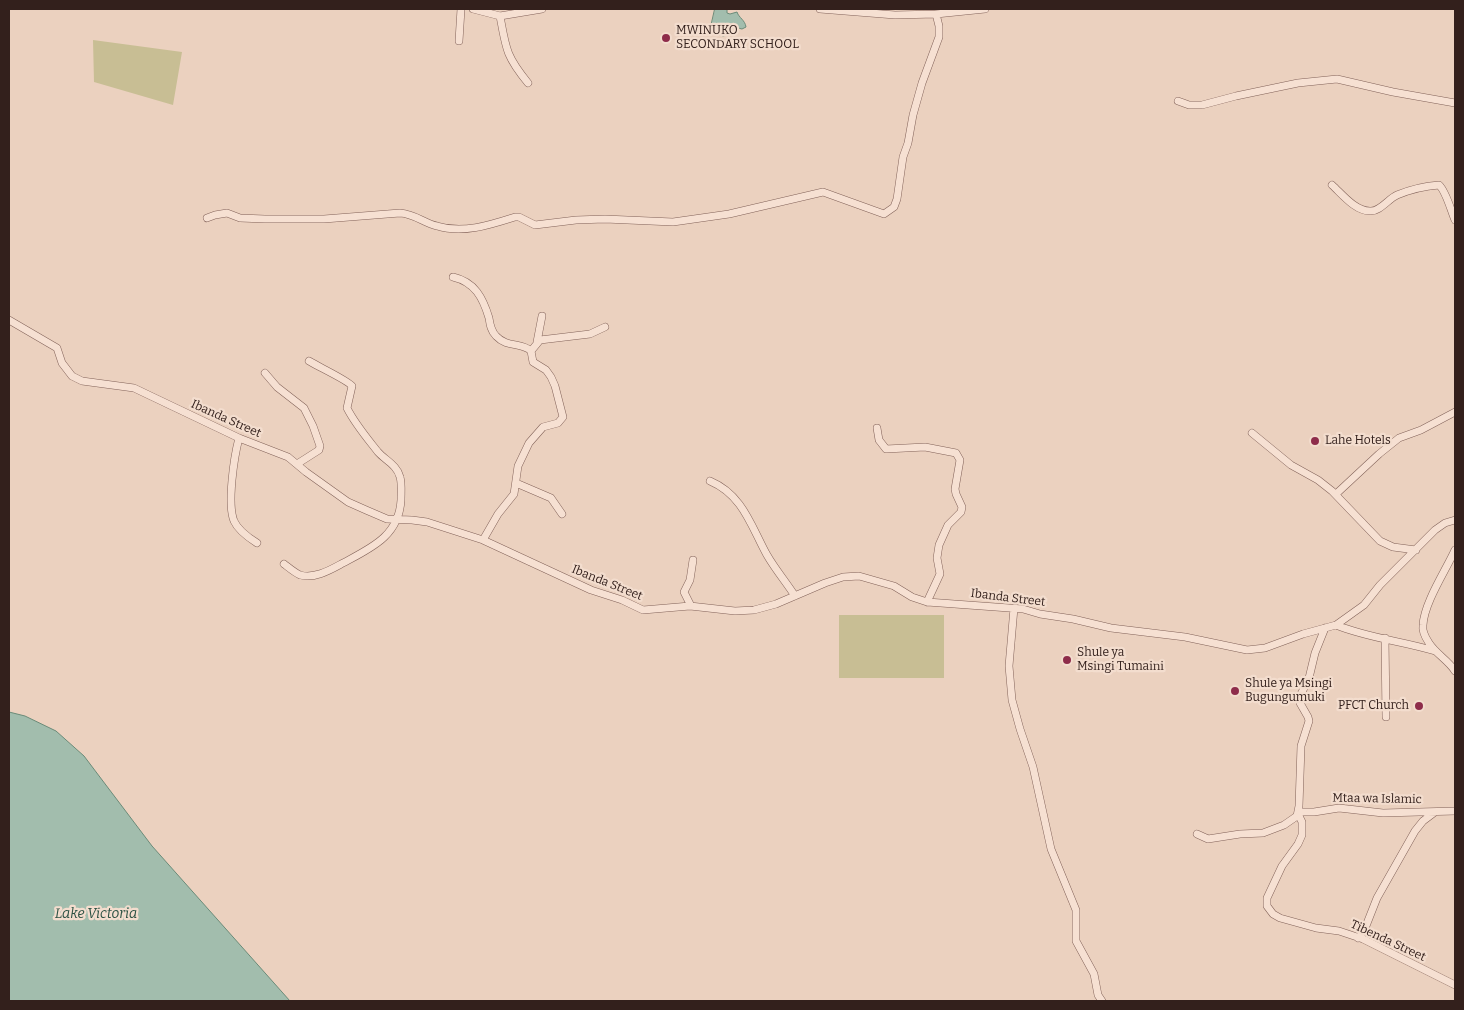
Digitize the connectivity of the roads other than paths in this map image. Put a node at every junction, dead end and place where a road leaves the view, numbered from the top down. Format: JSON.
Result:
{"nodes":[{"id":1,"x":461,"y":9,"type":"edge"},
{"id":2,"x":473,"y":9,"type":"edge"},
{"id":3,"x":542,"y":9,"type":"edge"},
{"id":4,"x":820,"y":9,"type":"edge"},
{"id":5,"x":985,"y":9,"type":"edge"},
{"id":6,"x":864,"y":11,"type":"edge"},
{"id":7,"x":895,"y":12,"type":"edge"},
{"id":8,"x":936,"y":14,"type":"junction"},
{"id":9,"x":500,"y":16,"type":"junction"},
{"id":10,"x":459,"y":41,"type":"dead end"},
{"id":11,"x":528,"y":83,"type":"dead end"},
{"id":12,"x":1178,"y":100,"type":"dead end"},
{"id":13,"x":1455,"y":103,"type":"edge"},
{"id":14,"x":1332,"y":185,"type":"dead end"},
{"id":15,"x":208,"y":218,"type":"dead end"},
{"id":16,"x":1455,"y":220,"type":"edge"},
{"id":17,"x":453,"y":277,"type":"dead end"},
{"id":18,"x":542,"y":316,"type":"dead end"},
{"id":19,"x":9,"y":320,"type":"edge"},
{"id":20,"x":605,"y":327,"type":"dead end"},
{"id":21,"x":537,"y":342,"type":"junction"},
{"id":22,"x":531,"y":351,"type":"junction"},
{"id":23,"x":309,"y":361,"type":"dead end"},
{"id":24,"x":264,"y":373,"type":"dead end"},
{"id":25,"x":1455,"y":412,"type":"edge"},
{"id":26,"x":877,"y":428,"type":"dead end"},
{"id":27,"x":1252,"y":433,"type":"dead end"},
{"id":28,"x":239,"y":438,"type":"junction"},
{"id":29,"x":297,"y":464,"type":"junction"},
{"id":30,"x":710,"y":481,"type":"dead end"},
{"id":31,"x":516,"y":483,"type":"junction"},
{"id":32,"x":526,"y":487,"type":"junction"},
{"id":33,"x":1336,"y":494,"type":"junction"},
{"id":34,"x":510,"y":498,"type":"junction"},
{"id":35,"x":562,"y":514,"type":"dead end"},
{"id":36,"x":396,"y":520,"type":"junction"},
{"id":37,"x":1455,"y":520,"type":"edge"},
{"id":38,"x":483,"y":540,"type":"junction"},
{"id":39,"x":257,"y":543,"type":"dead end"},
{"id":40,"x":1416,"y":550,"type":"junction"},
{"id":41,"x":1455,"y":550,"type":"edge"},
{"id":42,"x":693,"y":560,"type":"dead end"},
{"id":43,"x":284,"y":564,"type":"dead end"},
{"id":44,"x":795,"y":596,"type":"junction"},
{"id":45,"x":927,"y":602,"type":"junction"},
{"id":46,"x":691,"y":606,"type":"junction"},
{"id":47,"x":1014,"y":608,"type":"junction"},
{"id":48,"x":1336,"y":625,"type":"junction"},
{"id":49,"x":1325,"y":628,"type":"junction"},
{"id":50,"x":1385,"y":638,"type":"junction"},
{"id":51,"x":1435,"y":651,"type":"junction"},
{"id":52,"x":1455,"y":671,"type":"edge"},
{"id":53,"x":1386,"y":717,"type":"dead end"},
{"id":54,"x":1455,"y":811,"type":"edge"},
{"id":55,"x":1435,"y":812,"type":"junction"},
{"id":56,"x":1298,"y":813,"type":"junction"},
{"id":57,"x":1197,"y":834,"type":"dead end"},
{"id":58,"x":1358,"y":938,"type":"junction"},
{"id":59,"x":1455,"y":985,"type":"edge"},
{"id":60,"x":1102,"y":1001,"type":"edge"}],
"edges":[{"from":1,"to":10,"type":"street"},
{"from":2,"to":9,"type":"street"},
{"from":3,"to":9,"type":"street"},
{"from":4,"to":6,"type":"street"},
{"from":5,"to":8,"type":"street"},
{"from":6,"to":7,"type":"street"},
{"from":7,"to":8,"type":"street"},
{"from":8,"to":15,"type":"street"},
{"from":9,"to":11,"type":"street"},
{"from":12,"to":13,"type":"street"},
{"from":14,"to":16,"type":"street"},
{"from":17,"to":22,"type":"street"},
{"from":18,"to":21,"type":"street"},
{"from":19,"to":28,"type":"street","name":"Ibanda Street"},
{"from":20,"to":21,"type":"street"},
{"from":21,"to":22,"type":"street"},
{"from":22,"to":31,"type":"street"},
{"from":23,"to":36,"type":"street"},
{"from":24,"to":29,"type":"street"},
{"from":25,"to":33,"type":"street"},
{"from":26,"to":45,"type":"street"},
{"from":27,"to":33,"type":"street"},
{"from":28,"to":29,"type":"street","name":"Ibanda Street"},
{"from":28,"to":39,"type":"street"},
{"from":29,"to":36,"type":"street","name":"Ibanda Street"},
{"from":30,"to":44,"type":"street"},
{"from":31,"to":32,"type":"street"},
{"from":31,"to":34,"type":"street"},
{"from":32,"to":34,"type":"street"},
{"from":32,"to":35,"type":"street"},
{"from":33,"to":40,"type":"street"},
{"from":34,"to":38,"type":"street"},
{"from":36,"to":38,"type":"street","name":"Ibanda Street"},
{"from":36,"to":43,"type":"street"},
{"from":37,"to":40,"type":"street"},
{"from":38,"to":46,"type":"street","name":"Ibanda Street"},
{"from":40,"to":48,"type":"street"},
{"from":41,"to":51,"type":"street"},
{"from":42,"to":46,"type":"street"},
{"from":44,"to":45,"type":"street","name":"Ibanda Street"},
{"from":44,"to":46,"type":"street","name":"Ibanda Street"},
{"from":45,"to":47,"type":"street","name":"Ibanda Street"},
{"from":47,"to":49,"type":"street","name":"Ibanda Street"},
{"from":47,"to":60,"type":"street"},
{"from":48,"to":49,"type":"street","name":"Ibanda Street"},
{"from":48,"to":50,"type":"street"},
{"from":49,"to":56,"type":"street"},
{"from":50,"to":51,"type":"street"},
{"from":50,"to":53,"type":"street"},
{"from":51,"to":52,"type":"street"},
{"from":54,"to":55,"type":"street","name":"Mtaa wa Islamic"},
{"from":55,"to":56,"type":"street","name":"Mtaa wa Islamic"},
{"from":55,"to":58,"type":"street"},
{"from":56,"to":57,"type":"street"},
{"from":56,"to":58,"type":"street","name":"Tibenda Street"},
{"from":58,"to":59,"type":"street","name":"Tibenda Street"}]}
